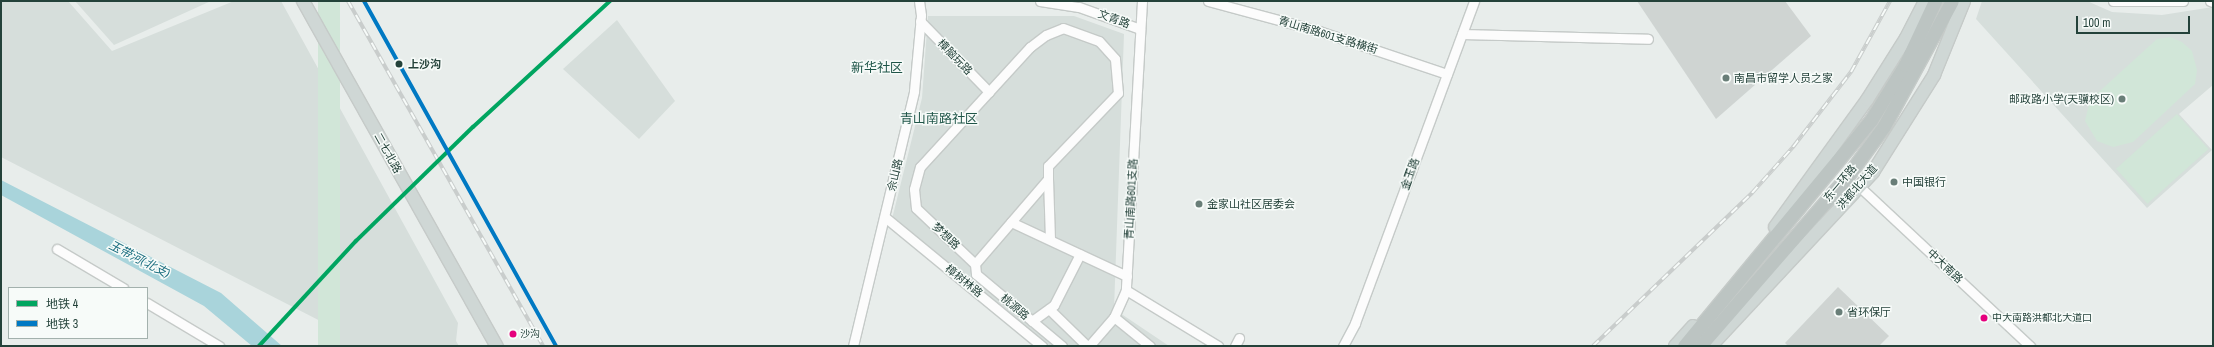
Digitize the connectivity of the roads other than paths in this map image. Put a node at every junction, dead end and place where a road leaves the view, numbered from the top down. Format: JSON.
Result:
{"nodes":[{"id":1,"x":303,"y":1,"type":"edge"},
{"id":2,"x":919,"y":1,"type":"edge"},
{"id":3,"x":1040,"y":1,"type":"edge"},
{"id":4,"x":1142,"y":1,"type":"edge"},
{"id":5,"x":1208,"y":1,"type":"edge"},
{"id":6,"x":1474,"y":1,"type":"edge"},
{"id":7,"x":1925,"y":1,"type":"edge"},
{"id":8,"x":1935,"y":1,"type":"edge"},
{"id":9,"x":1952,"y":1,"type":"edge"},
{"id":10,"x":1964,"y":1,"type":"edge"},
{"id":11,"x":2113,"y":1,"type":"edge"},
{"id":12,"x":2183,"y":1,"type":"edge"},
{"id":13,"x":920,"y":22,"type":"junction"},
{"id":14,"x":1140,"y":29,"type":"junction"},
{"id":15,"x":1462,"y":34,"type":"junction"},
{"id":16,"x":1648,"y":39,"type":"dead end"},
{"id":17,"x":1447,"y":74,"type":"junction"},
{"id":18,"x":989,"y":92,"type":"junction"},
{"id":19,"x":1048,"y":179,"type":"junction"},
{"id":20,"x":1860,"y":187,"type":"junction"},
{"id":21,"x":886,"y":218,"type":"junction"},
{"id":22,"x":1010,"y":222,"type":"junction"},
{"id":23,"x":1050,"y":239,"type":"junction"},
{"id":24,"x":57,"y":249,"type":"dead end"},
{"id":25,"x":1080,"y":254,"type":"junction"},
{"id":26,"x":975,"y":264,"type":"junction"},
{"id":27,"x":1127,"y":276,"type":"junction"},
{"id":28,"x":962,"y":279,"type":"junction"},
{"id":29,"x":121,"y":287,"type":"edge"},
{"id":30,"x":1126,"y":290,"type":"junction"},
{"id":31,"x":148,"y":303,"type":"edge"},
{"id":32,"x":1049,"y":309,"type":"junction"},
{"id":33,"x":1114,"y":316,"type":"junction"},
{"id":34,"x":1032,"y":321,"type":"junction"},
{"id":35,"x":1716,"y":344,"type":"edge"},
{"id":36,"x":219,"y":346,"type":"edge"},
{"id":37,"x":497,"y":346,"type":"edge"},
{"id":38,"x":853,"y":346,"type":"edge"},
{"id":39,"x":1042,"y":346,"type":"edge"},
{"id":40,"x":1062,"y":346,"type":"edge"},
{"id":41,"x":1088,"y":346,"type":"edge"},
{"id":42,"x":1150,"y":346,"type":"edge"},
{"id":43,"x":1218,"y":346,"type":"edge"},
{"id":44,"x":1343,"y":346,"type":"edge"},
{"id":45,"x":1675,"y":346,"type":"edge"},
{"id":46,"x":1684,"y":346,"type":"edge"},
{"id":47,"x":1700,"y":346,"type":"edge"},
{"id":48,"x":2030,"y":346,"type":"edge"}],
"edges":[{"from":1,"to":37,"type":"main road","name":"二七北路"},
{"from":2,"to":13,"type":"street","name":"佘山路"},
{"from":3,"to":14,"type":"street","name":"文青路"},
{"from":4,"to":14,"type":"street","name":"青山南路601支路"},
{"from":5,"to":17,"type":"street","name":"青山南路601支路横街"},
{"from":6,"to":15,"type":"street","name":"金玉路"},
{"from":7,"to":45,"type":"main road"},
{"from":8,"to":46,"type":"highway","name":"东一环路"},
{"from":9,"to":47,"type":"highway","name":"东一环路"},
{"from":10,"to":20,"type":"main road","name":"洪都北大道"},
{"from":11,"to":12,"type":"street"},
{"from":13,"to":18,"type":"street","name":"樟脑玩路"},
{"from":13,"to":21,"type":"street","name":"佘山路"},
{"from":14,"to":27,"type":"street","name":"青山南路601支路"},
{"from":15,"to":16,"type":"street"},
{"from":15,"to":17,"type":"street","name":"金玉路"},
{"from":17,"to":44,"type":"street","name":"金玉路"},
{"from":18,"to":19,"type":"street","name":"梦想路"},
{"from":18,"to":26,"type":"street","name":"梦想路"},
{"from":19,"to":22,"type":"street","name":"梦想路"},
{"from":19,"to":23,"type":"street"},
{"from":20,"to":35,"type":"main road","name":"洪都北大道"},
{"from":20,"to":48,"type":"street","name":"中大南路"},
{"from":21,"to":28,"type":"street","name":"樟树林路"},
{"from":21,"to":38,"type":"street","name":"佘山路"},
{"from":22,"to":23,"type":"street"},
{"from":22,"to":26,"type":"street","name":"梦想路"},
{"from":23,"to":25,"type":"street"},
{"from":24,"to":29,"type":"street"},
{"from":25,"to":27,"type":"street"},
{"from":25,"to":32,"type":"street"},
{"from":26,"to":28,"type":"street"},
{"from":26,"to":34,"type":"street","name":"桃源路"},
{"from":27,"to":30,"type":"street","name":"青山南路601支路"},
{"from":28,"to":39,"type":"street","name":"樟树林路"},
{"from":30,"to":33,"type":"street"},
{"from":30,"to":43,"type":"street"},
{"from":31,"to":36,"type":"street"},
{"from":32,"to":34,"type":"street"},
{"from":32,"to":41,"type":"street"},
{"from":33,"to":41,"type":"street"},
{"from":33,"to":42,"type":"street"},
{"from":34,"to":40,"type":"street","name":"桃源路"}]}
